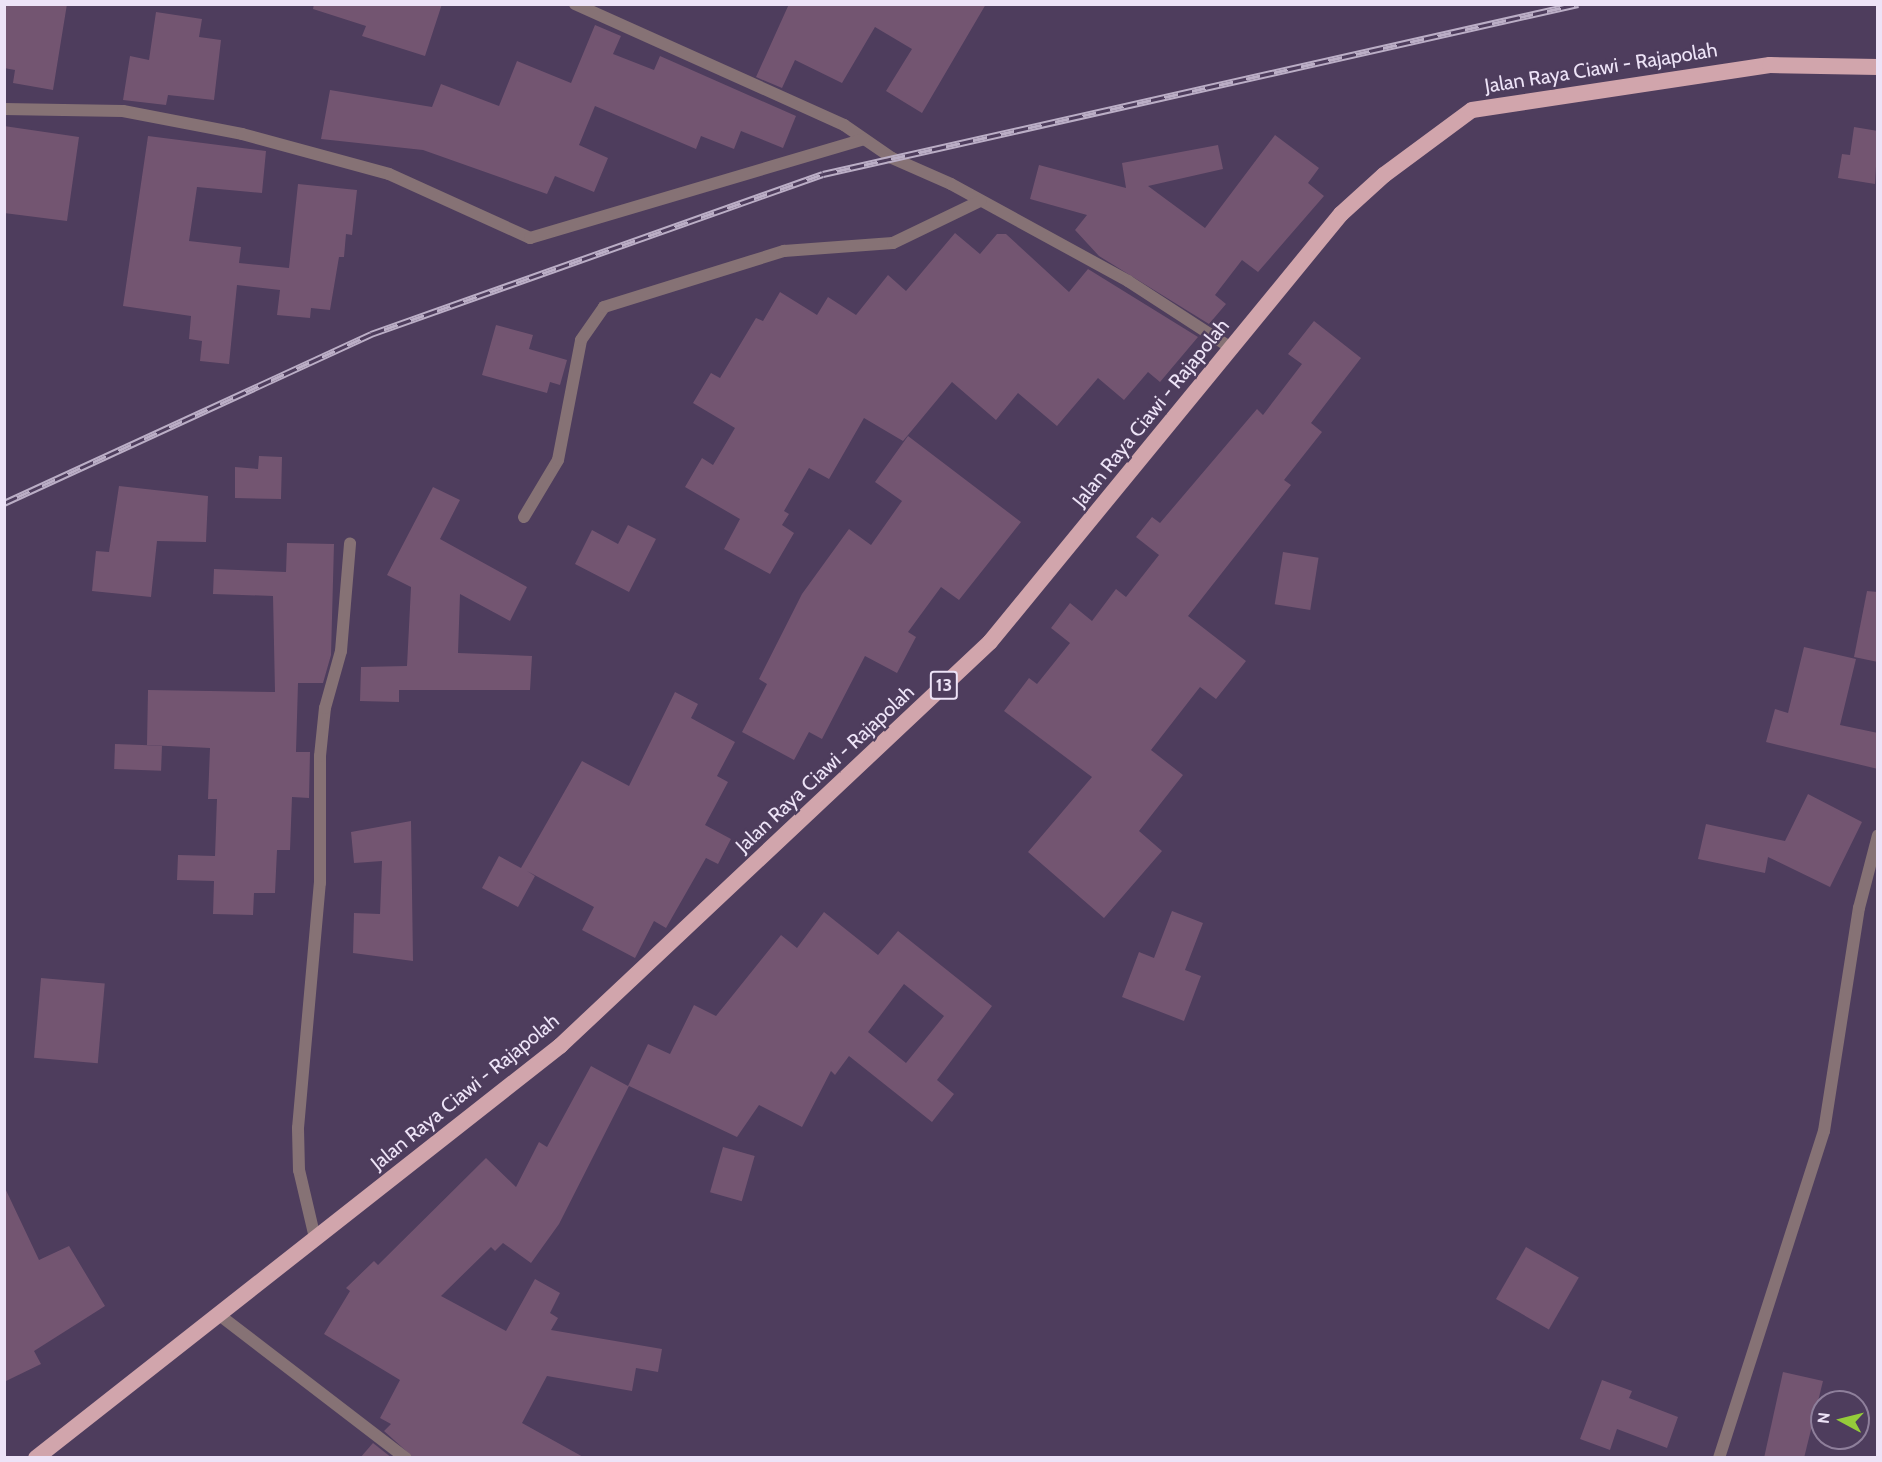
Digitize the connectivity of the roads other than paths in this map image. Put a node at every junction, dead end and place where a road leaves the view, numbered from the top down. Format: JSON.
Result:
{"nodes":[{"id":1,"x":575,"y":4,"type":"edge"},
{"id":2,"x":1878,"y":67,"type":"edge"},
{"id":3,"x":4,"y":109,"type":"edge"},
{"id":4,"x":864,"y":139,"type":"junction"},
{"id":5,"x":980,"y":201,"type":"junction"},
{"id":6,"x":1231,"y":348,"type":"junction"},
{"id":7,"x":524,"y":517,"type":"dead end"},
{"id":8,"x":350,"y":543,"type":"dead end"},
{"id":9,"x":1878,"y":835,"type":"edge"},
{"id":10,"x":315,"y":1238,"type":"junction"},
{"id":11,"x":218,"y":1314,"type":"junction"},
{"id":12,"x":36,"y":1458,"type":"edge"},
{"id":13,"x":406,"y":1458,"type":"edge"},
{"id":14,"x":1719,"y":1458,"type":"edge"}],
"edges":[{"from":1,"to":4,"type":"street"},
{"from":2,"to":6,"type":"highway","name":"Jalan Raya Ciawi - Rajapolah","number":"13"},
{"from":3,"to":4,"type":"street"},
{"from":4,"to":5,"type":"street"},
{"from":5,"to":6,"type":"street"},
{"from":5,"to":7,"type":"street"},
{"from":6,"to":10,"type":"highway","name":"Jalan Raya Ciawi - Rajapolah","number":"13"},
{"from":8,"to":10,"type":"street"},
{"from":9,"to":14,"type":"street"},
{"from":10,"to":11,"type":"highway","name":"Jalan Raya Ciawi - Rajapolah","number":"13"},
{"from":11,"to":12,"type":"highway","name":"Jalan Raya Ciawi - Rajapolah","number":"13"},
{"from":11,"to":13,"type":"street"}]}
